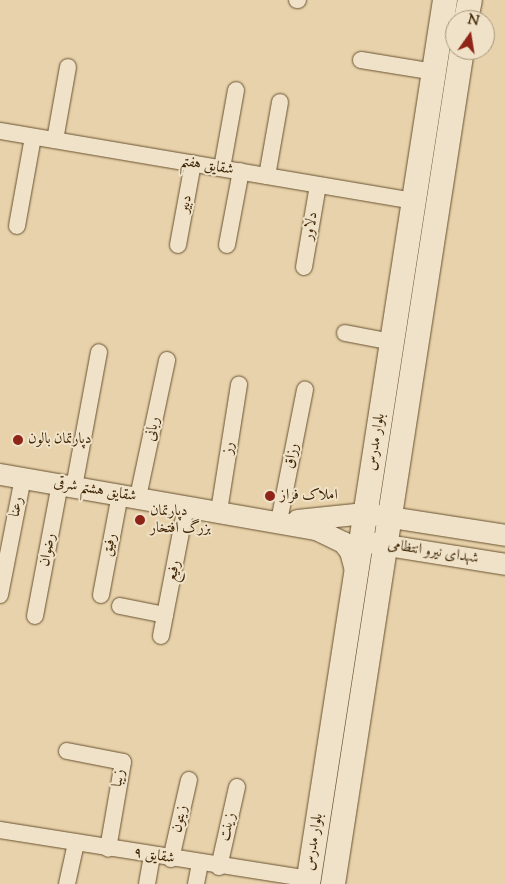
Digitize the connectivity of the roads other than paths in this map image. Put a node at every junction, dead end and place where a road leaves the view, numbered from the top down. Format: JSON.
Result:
{"nodes":[{"id":1,"x":445,"y":0,"type":"edge"},
{"id":2,"x":361,"y":60,"type":"dead end"},
{"id":3,"x":460,"y":60,"type":"edge"},
{"id":4,"x":68,"y":67,"type":"dead end"},
{"id":5,"x":434,"y":72,"type":"junction"},
{"id":6,"x":236,"y":90,"type":"dead end"},
{"id":7,"x":280,"y":102,"type":"dead end"},
{"id":8,"x":0,"y":131,"type":"edge"},
{"id":9,"x":33,"y":136,"type":"junction"},
{"id":10,"x":55,"y":140,"type":"junction"},
{"id":11,"x":193,"y":163,"type":"junction"},
{"id":12,"x":222,"y":168,"type":"junction"},
{"id":13,"x":241,"y":171,"type":"junction"},
{"id":14,"x":267,"y":176,"type":"junction"},
{"id":15,"x":318,"y":184,"type":"junction"},
{"id":16,"x":414,"y":200,"type":"junction"},
{"id":17,"x":17,"y":226,"type":"dead end"},
{"id":18,"x":178,"y":245,"type":"dead end"},
{"id":19,"x":227,"y":245,"type":"dead end"},
{"id":20,"x":304,"y":267,"type":"dead end"},
{"id":21,"x":345,"y":333,"type":"dead end"},
{"id":22,"x":392,"y":342,"type":"junction"},
{"id":23,"x":99,"y":352,"type":"dead end"},
{"id":24,"x":167,"y":360,"type":"dead end"},
{"id":25,"x":239,"y":385,"type":"dead end"},
{"id":26,"x":305,"y":390,"type":"dead end"},
{"id":27,"x":0,"y":474,"type":"edge"},
{"id":28,"x":23,"y":478,"type":"junction"},
{"id":29,"x":67,"y":485,"type":"junction"},
{"id":30,"x":129,"y":496,"type":"junction"},
{"id":31,"x":186,"y":506,"type":"junction"},
{"id":32,"x":219,"y":511,"type":"junction"},
{"id":33,"x":365,"y":513,"type":"junction"},
{"id":34,"x":390,"y":517,"type":"junction"},
{"id":35,"x":279,"y":522,"type":"junction"},
{"id":36,"x":505,"y":535,"type":"edge"},
{"id":37,"x":360,"y":540,"type":"junction"},
{"id":38,"x":386,"y":544,"type":"junction"},
{"id":39,"x":505,"y":564,"type":"edge"},
{"id":40,"x":356,"y":574,"type":"junction"},
{"id":41,"x":0,"y":595,"type":"edge"},
{"id":42,"x":100,"y":595,"type":"dead end"},
{"id":43,"x":120,"y":606,"type":"dead end"},
{"id":44,"x":166,"y":615,"type":"junction"},
{"id":45,"x":35,"y":616,"type":"dead end"},
{"id":46,"x":162,"y":636,"type":"dead end"},
{"id":47,"x":67,"y":750,"type":"dead end"},
{"id":48,"x":189,"y":780,"type":"dead end"},
{"id":49,"x":237,"y":787,"type":"dead end"},
{"id":50,"x":0,"y":830,"type":"edge"},
{"id":51,"x":76,"y":843,"type":"junction"},
{"id":52,"x":108,"y":849,"type":"junction"},
{"id":53,"x":152,"y":856,"type":"junction"},
{"id":54,"x":171,"y":859,"type":"junction"},
{"id":55,"x":200,"y":864,"type":"junction"},
{"id":56,"x":219,"y":867,"type":"junction"},
{"id":57,"x":308,"y":881,"type":"edge"},
{"id":58,"x":67,"y":884,"type":"edge"},
{"id":59,"x":146,"y":884,"type":"edge"},
{"id":60,"x":196,"y":884,"type":"edge"},
{"id":61,"x":333,"y":884,"type":"edge"}],
"edges":[{"from":1,"to":5,"type":"main road","name":"بلوار مدرس"},
{"from":2,"to":5,"type":"street"},
{"from":3,"to":34,"type":"main road","name":"بلوار مدرس"},
{"from":4,"to":10,"type":"street"},
{"from":5,"to":16,"type":"main road","name":"بلوار مدرس"},
{"from":6,"to":12,"type":"street"},
{"from":7,"to":14,"type":"street"},
{"from":8,"to":9,"type":"street","name":"شقایق هفتم"},
{"from":9,"to":10,"type":"street","name":"شقایق هفتم"},
{"from":9,"to":17,"type":"street"},
{"from":10,"to":11,"type":"street","name":"شقایق هفتم"},
{"from":11,"to":12,"type":"street","name":"شقایق هفتم"},
{"from":11,"to":18,"type":"street","name":"دبیر"},
{"from":12,"to":13,"type":"street","name":"شقایق هفتم"},
{"from":13,"to":14,"type":"street","name":"شقایق هفتم"},
{"from":13,"to":19,"type":"street"},
{"from":14,"to":15,"type":"street","name":"شقایق هفتم"},
{"from":15,"to":16,"type":"street","name":"شقایق هفتم"},
{"from":15,"to":20,"type":"street","name":"دلاور"},
{"from":16,"to":22,"type":"main road","name":"بلوار مدرس"},
{"from":21,"to":22,"type":"street"},
{"from":22,"to":33,"type":"main road","name":"بلوار مدرس"},
{"from":23,"to":29,"type":"street","name":"رضوان"},
{"from":24,"to":30,"type":"street","name":"ربانی"},
{"from":25,"to":32,"type":"street","name":"رز"},
{"from":26,"to":35,"type":"street","name":"رزاق"},
{"from":27,"to":28,"type":"street","name":"شقایق هشتم شرقی"},
{"from":28,"to":29,"type":"street","name":"شقایق هشتم شرقی"},
{"from":28,"to":41,"type":"street","name":"رعنا"},
{"from":29,"to":30,"type":"street","name":"شقایق هشتم شرقی"},
{"from":29,"to":45,"type":"street","name":"رضوان"},
{"from":30,"to":31,"type":"street","name":"شقایق هشتم شرقی"},
{"from":30,"to":42,"type":"street","name":"رفیق"},
{"from":31,"to":32,"type":"street","name":"شقایق هشتم شرقی"},
{"from":31,"to":44,"type":"street","name":"رفیع"},
{"from":32,"to":35,"type":"street","name":"شقایق هشتم شرقی"},
{"from":33,"to":34,"type":"street","name":"شهدای نیرو انتظامی"},
{"from":33,"to":35,"type":"street","name":"شقایق هشتم شرقی"},
{"from":33,"to":37,"type":"main road","name":"بلوار مدرس"},
{"from":34,"to":36,"type":"street","name":"شهدای نیرو انتظامی"},
{"from":34,"to":38,"type":"main road","name":"بلوار مدرس"},
{"from":35,"to":40,"type":"street","name":"شقایق هشتم شرقی"},
{"from":37,"to":38,"type":"street","name":"شهدای نیرو انتظامی"},
{"from":37,"to":40,"type":"main road","name":"بلوار مدرس"},
{"from":38,"to":39,"type":"street","name":"شهدای نیرو انتظامی"},
{"from":38,"to":61,"type":"main road","name":"بلوار مدرس"},
{"from":40,"to":57,"type":"main road","name":"بلوار مدرس"},
{"from":43,"to":44,"type":"street"},
{"from":44,"to":46,"type":"street","name":"رفیع"},
{"from":47,"to":52,"type":"street","name":"زیبا"},
{"from":48,"to":54,"type":"street","name":"زیتون"},
{"from":49,"to":56,"type":"street","name":"زینت"},
{"from":50,"to":51,"type":"street","name":"شقایق ۹"},
{"from":51,"to":52,"type":"street","name":"شقایق ۹"},
{"from":51,"to":58,"type":"street"},
{"from":52,"to":53,"type":"street","name":"شقایق ۹"},
{"from":53,"to":54,"type":"street","name":"شقایق ۹"},
{"from":53,"to":59,"type":"street"},
{"from":54,"to":55,"type":"street","name":"شقایق ۹"},
{"from":55,"to":56,"type":"street","name":"شقایق ۹"},
{"from":55,"to":60,"type":"street"},
{"from":56,"to":57,"type":"street","name":"شقایق ۹"}]}
